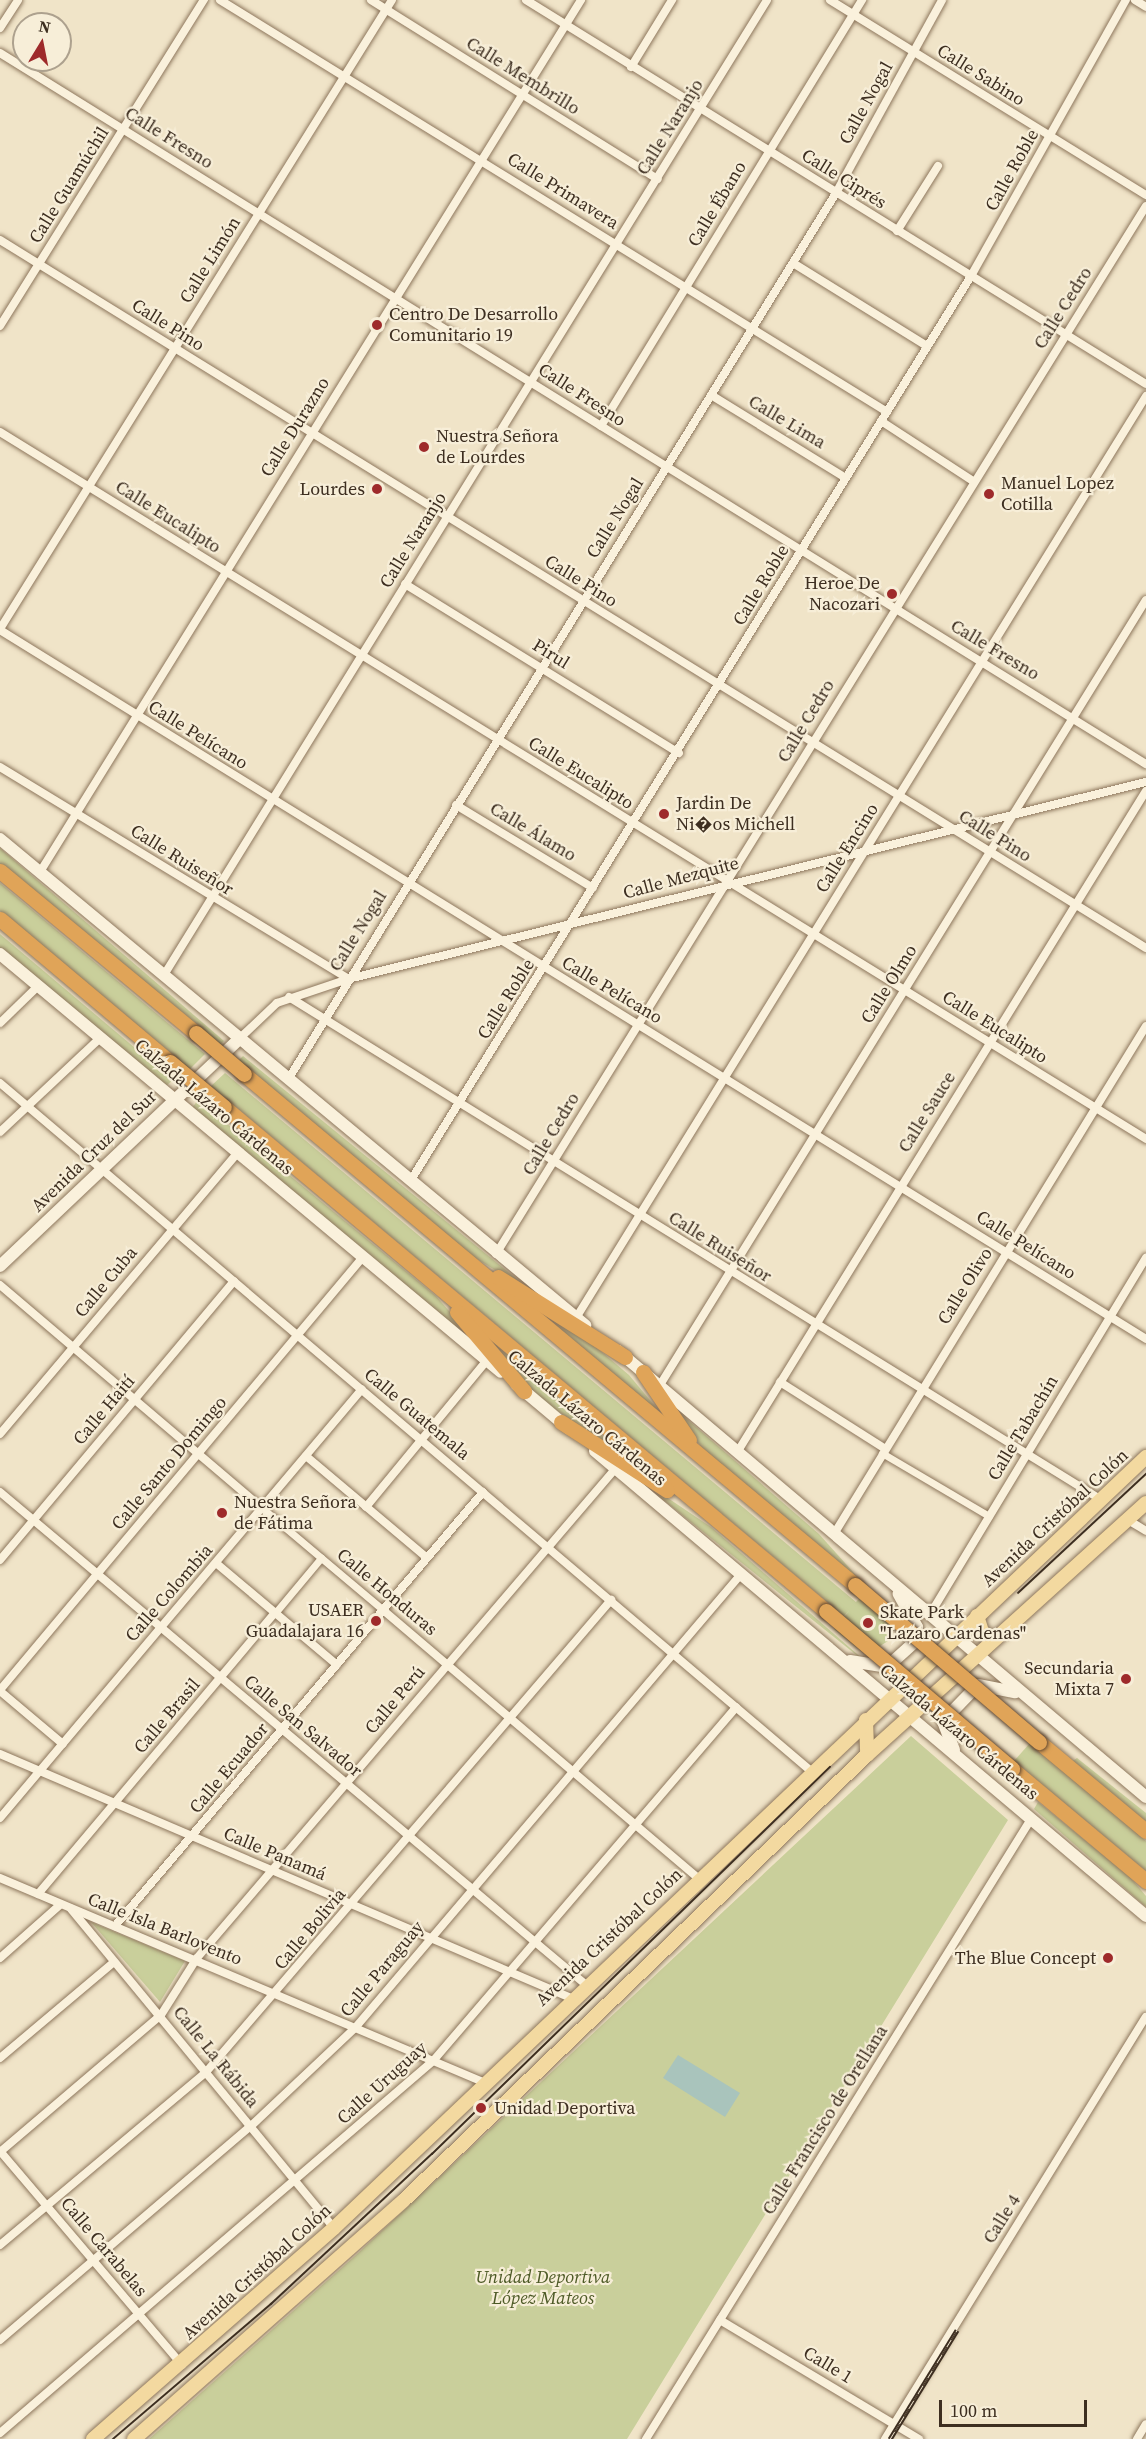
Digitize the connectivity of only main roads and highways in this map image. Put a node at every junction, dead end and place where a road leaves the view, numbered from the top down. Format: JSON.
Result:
{"nodes":[{"id":1,"x":0,"y":839,"type":"edge"},
{"id":2,"x":0,"y":871,"type":"edge"},
{"id":3,"x":0,"y":920,"type":"edge"},
{"id":4,"x":0,"y":954,"type":"edge"},
{"id":5,"x":240,"y":1038,"type":"junction"},
{"id":6,"x":175,"y":1099,"type":"junction"},
{"id":7,"x":446,"y":1244,"type":"junction"},
{"id":8,"x":0,"y":1266,"type":"edge"},
{"id":9,"x":430,"y":1280,"type":"junction"},
{"id":10,"x":625,"y":1357,"type":"junction"},
{"id":11,"x":644,"y":1372,"type":"junction"},
{"id":12,"x":524,"y":1391,"type":"junction"},
{"id":13,"x":561,"y":1422,"type":"junction"},
{"id":14,"x":699,"y":1455,"type":"junction"},
{"id":15,"x":1146,"y":1457,"type":"edge"},
{"id":16,"x":1146,"y":1503,"type":"edge"},
{"id":17,"x":720,"y":1523,"type":"junction"},
{"id":18,"x":896,"y":1587,"type":"junction"},
{"id":19,"x":977,"y":1616,"type":"junction"},
{"id":20,"x":954,"y":1638,"type":"junction"},
{"id":21,"x":995,"y":1638,"type":"junction"},
{"id":22,"x":975,"y":1656,"type":"junction"},
{"id":23,"x":841,"y":1657,"type":"junction"},
{"id":24,"x":1024,"y":1696,"type":"junction"},
{"id":25,"x":889,"y":1698,"type":"junction"},
{"id":26,"x":909,"y":1716,"type":"junction"},
{"id":27,"x":866,"y":1720,"type":"junction"},
{"id":28,"x":867,"y":1755,"type":"junction"},
{"id":29,"x":956,"y":1755,"type":"junction"},
{"id":30,"x":1146,"y":1797,"type":"edge"},
{"id":31,"x":1146,"y":1831,"type":"edge"},
{"id":32,"x":1142,"y":1879,"type":"edge"},
{"id":33,"x":1146,"y":1916,"type":"edge"},
{"id":34,"x":93,"y":2439,"type":"edge"},
{"id":35,"x":134,"y":2439,"type":"edge"}],
"edges":[{"from":1,"to":5,"type":"main road"},
{"from":2,"to":7,"type":"highway","bridge":true},
{"from":3,"to":9,"type":"highway","name":"Calzada Lázaro Cárdenas","bridge":true},
{"from":4,"to":6,"type":"main road","name":"Calzada Lázaro Cárdenas"},
{"from":5,"to":6,"type":"main road","name":"Avenida Cruz del Sur"},
{"from":5,"to":10,"type":"main road"},
{"from":6,"to":8,"type":"main road","name":"Avenida Cruz del Sur"},
{"from":6,"to":12,"type":"main road","name":"Calzada Lázaro Cárdenas"},
{"from":7,"to":10,"type":"highway"},
{"from":7,"to":14,"type":"highway"},
{"from":9,"to":12,"type":"highway"},
{"from":9,"to":17,"type":"highway","name":"Calzada Lázaro Cárdenas"},
{"from":10,"to":11,"type":"main road"},
{"from":11,"to":14,"type":"highway"},
{"from":11,"to":18,"type":"main road"},
{"from":12,"to":13,"type":"main road","name":"Calzada Lázaro Cárdenas"},
{"from":13,"to":17,"type":"highway"},
{"from":13,"to":23,"type":"main road","name":"Calzada Lázaro Cárdenas"},
{"from":14,"to":31,"type":"highway","bridge":true},
{"from":15,"to":19,"type":"main road","name":"Avenida Cristóbal Colón"},
{"from":16,"to":21,"type":"main road"},
{"from":17,"to":32,"type":"highway","name":"Calzada Lázaro Cárdenas","bridge":true},
{"from":18,"to":20,"type":"main road"},
{"from":18,"to":23,"type":"main road"},
{"from":19,"to":20,"type":"main road","name":"Avenida Cristóbal Colón"},
{"from":19,"to":21,"type":"main road"},
{"from":20,"to":22,"type":"main road"},
{"from":20,"to":25,"type":"main road","name":"Avenida Cristóbal Colón"},
{"from":21,"to":22,"type":"main road"},
{"from":22,"to":24,"type":"main road"},
{"from":22,"to":26,"type":"main road"},
{"from":23,"to":25,"type":"main road","name":"Calzada Lázaro Cárdenas"},
{"from":24,"to":29,"type":"main road"},
{"from":24,"to":30,"type":"main road"},
{"from":25,"to":26,"type":"main road","name":"Calzada Lázaro Cárdenas"},
{"from":25,"to":27,"type":"main road","name":"Avenida Cristóbal Colón"},
{"from":26,"to":28,"type":"main road"},
{"from":26,"to":29,"type":"main road","name":"Calzada Lázaro Cárdenas"},
{"from":27,"to":28,"type":"main road"},
{"from":27,"to":34,"type":"main road","name":"Avenida Cristóbal Colón"},
{"from":28,"to":35,"type":"main road"},
{"from":29,"to":33,"type":"main road","name":"Calzada Lázaro Cárdenas"}]}
